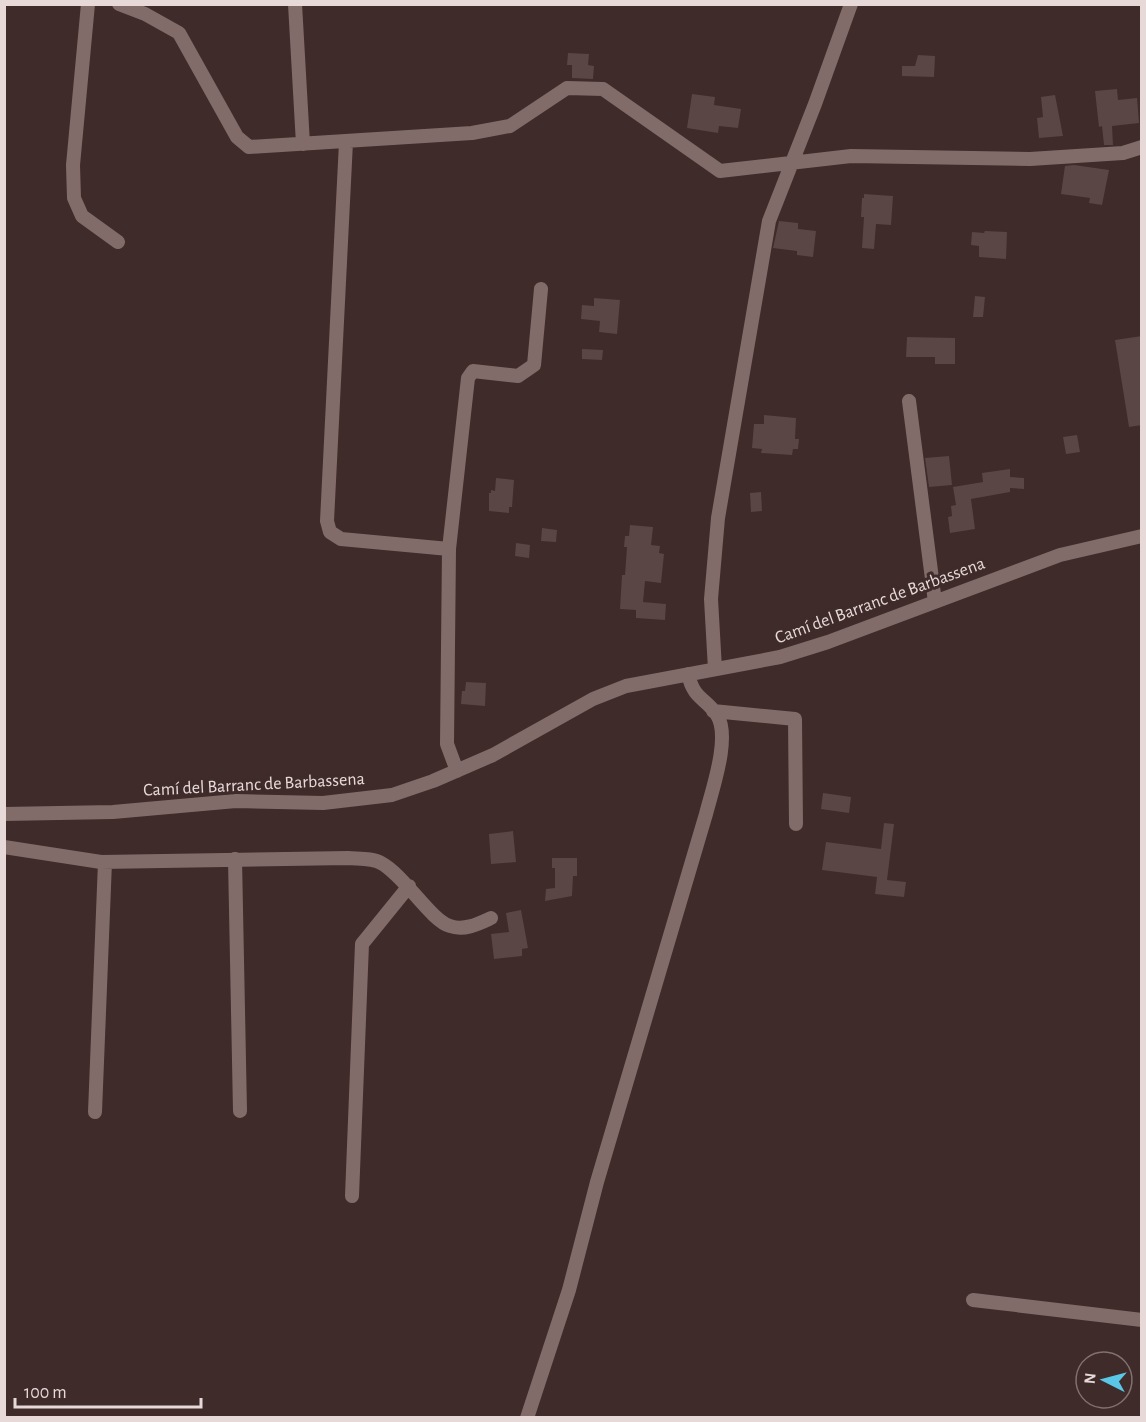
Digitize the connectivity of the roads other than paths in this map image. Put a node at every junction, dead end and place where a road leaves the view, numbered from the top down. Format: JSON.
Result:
{"nodes":[{"id":1,"x":88,"y":4,"type":"edge"},
{"id":2,"x":119,"y":4,"type":"edge"},
{"id":3,"x":295,"y":4,"type":"edge"},
{"id":4,"x":851,"y":4,"type":"edge"},
{"id":5,"x":346,"y":142,"type":"junction"},
{"id":6,"x":303,"y":144,"type":"junction"},
{"id":7,"x":1142,"y":147,"type":"edge"},
{"id":8,"x":792,"y":161,"type":"junction"},
{"id":9,"x":118,"y":242,"type":"dead end"},
{"id":10,"x":541,"y":289,"type":"dead end"},
{"id":11,"x":909,"y":401,"type":"dead end"},
{"id":12,"x":1142,"y":536,"type":"edge"},
{"id":13,"x":449,"y":549,"type":"junction"},
{"id":14,"x":934,"y":602,"type":"junction"},
{"id":15,"x":715,"y":669,"type":"junction"},
{"id":16,"x":688,"y":675,"type":"junction"},
{"id":17,"x":713,"y":711,"type":"junction"},
{"id":18,"x":457,"y":771,"type":"junction"},
{"id":19,"x":4,"y":814,"type":"edge"},
{"id":20,"x":796,"y":824,"type":"dead end"},
{"id":21,"x":4,"y":847,"type":"edge"},
{"id":22,"x":235,"y":859,"type":"junction"},
{"id":23,"x":105,"y":862,"type":"junction"},
{"id":24,"x":409,"y":886,"type":"junction"},
{"id":25,"x":491,"y":918,"type":"dead end"},
{"id":26,"x":240,"y":1111,"type":"dead end"},
{"id":27,"x":95,"y":1112,"type":"dead end"},
{"id":28,"x":352,"y":1196,"type":"dead end"},
{"id":29,"x":973,"y":1300,"type":"dead end"},
{"id":30,"x":1142,"y":1320,"type":"edge"},
{"id":31,"x":527,"y":1418,"type":"edge"}],
"edges":[{"from":1,"to":9,"type":"street"},
{"from":2,"to":6,"type":"street"},
{"from":3,"to":6,"type":"street"},
{"from":4,"to":8,"type":"street"},
{"from":5,"to":6,"type":"street"},
{"from":5,"to":8,"type":"street"},
{"from":5,"to":13,"type":"street"},
{"from":7,"to":8,"type":"street"},
{"from":8,"to":15,"type":"street"},
{"from":10,"to":13,"type":"street"},
{"from":11,"to":14,"type":"street"},
{"from":12,"to":14,"type":"street","name":"Camí del Barranc de Barbassena"},
{"from":13,"to":18,"type":"street"},
{"from":14,"to":15,"type":"street","name":"Camí del Barranc de Barbassena"},
{"from":15,"to":16,"type":"street","name":"Camí del Barranc de Barbassena"},
{"from":16,"to":17,"type":"street"},
{"from":16,"to":18,"type":"street","name":"Camí del Barranc de Barbassena"},
{"from":17,"to":20,"type":"street"},
{"from":17,"to":31,"type":"street"},
{"from":18,"to":19,"type":"street","name":"Camí del Barranc de Barbassena"},
{"from":21,"to":23,"type":"street"},
{"from":22,"to":23,"type":"street"},
{"from":22,"to":24,"type":"street"},
{"from":22,"to":26,"type":"street"},
{"from":23,"to":27,"type":"street"},
{"from":24,"to":25,"type":"street"},
{"from":24,"to":28,"type":"street"},
{"from":29,"to":30,"type":"street"}]}
